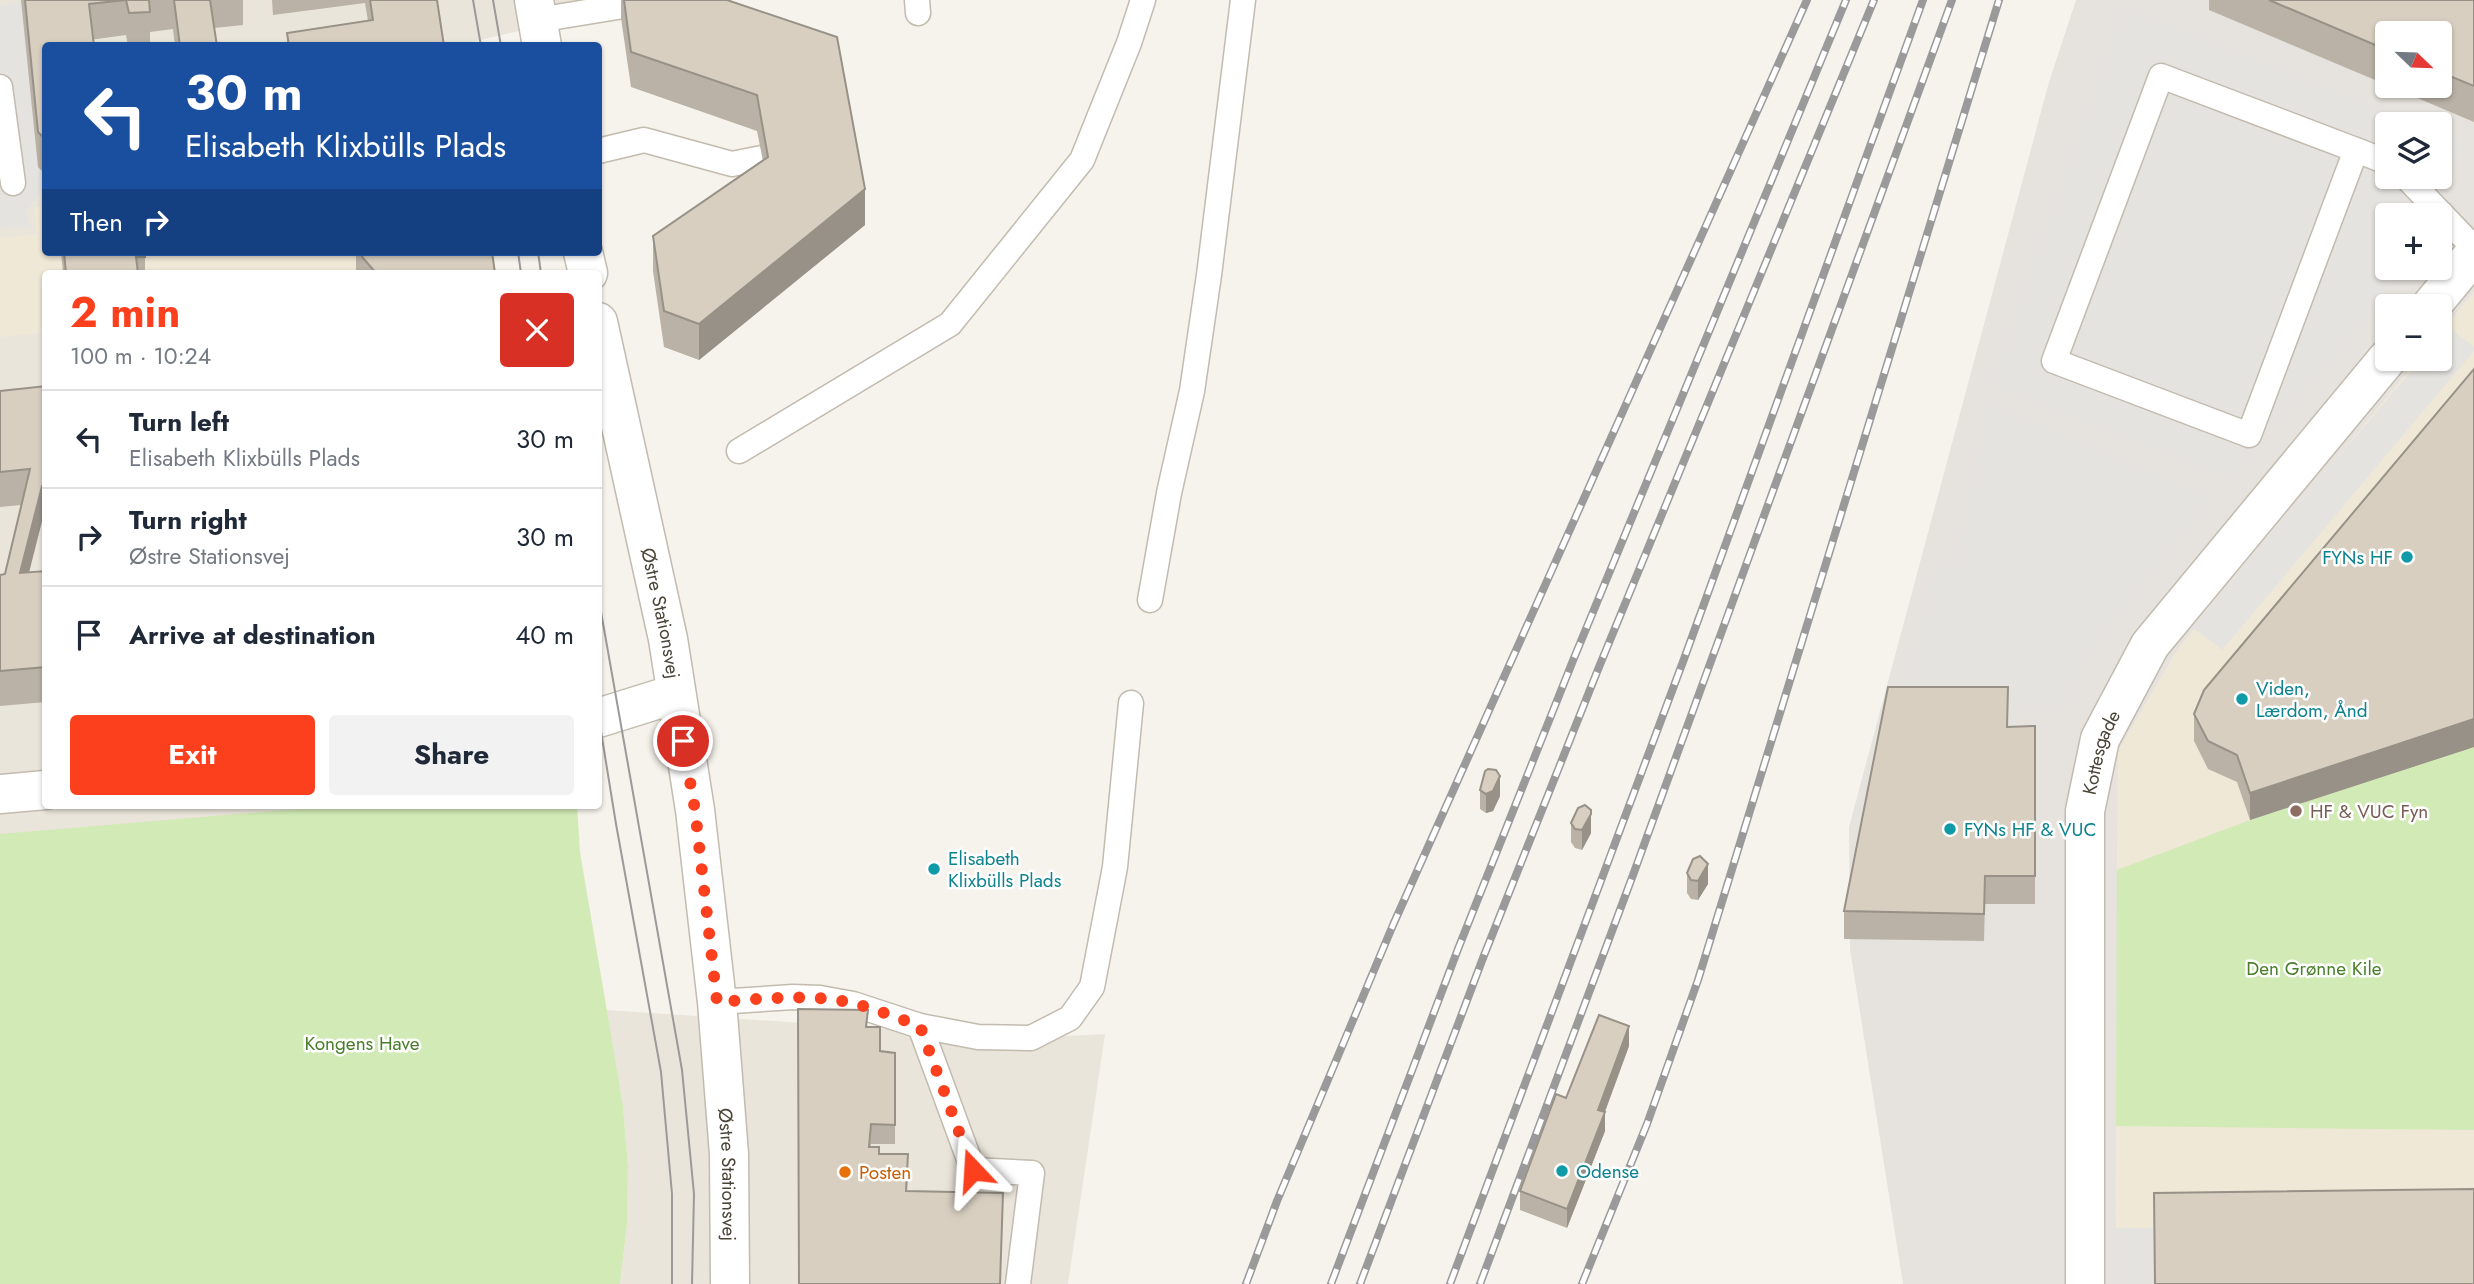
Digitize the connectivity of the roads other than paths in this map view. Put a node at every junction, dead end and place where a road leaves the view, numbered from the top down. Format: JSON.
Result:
{"nodes":[{"id":1,"x":1143,"y":0,"type":"edge"},
{"id":2,"x":1242,"y":0,"type":"edge"},
{"id":3,"x":675,"y":8,"type":"edge"},
{"id":4,"x":538,"y":22,"type":"edge"},
{"id":5,"x":0,"y":87,"type":"edge"},
{"id":6,"x":602,"y":150,"type":"edge"},
{"id":7,"x":2356,"y":150,"type":"junction"},
{"id":8,"x":2375,"y":157,"type":"edge"},
{"id":9,"x":762,"y":158,"type":"edge"},
{"id":10,"x":13,"y":183,"type":"dead end"},
{"id":11,"x":2417,"y":189,"type":"edge"},
{"id":12,"x":2474,"y":248,"type":"edge"},
{"id":13,"x":2474,"y":254,"type":"edge"},
{"id":14,"x":2441,"y":294,"type":"edge"},
{"id":15,"x":602,"y":340,"type":"edge"},
{"id":16,"x":2378,"y":371,"type":"edge"},
{"id":17,"x":739,"y":451,"type":"dead end"},
{"id":18,"x":1150,"y":600,"type":"dead end"},
{"id":19,"x":675,"y":694,"type":"junction"},
{"id":20,"x":1131,"y":703,"type":"dead end"},
{"id":21,"x":602,"y":717,"type":"edge"},
{"id":22,"x":42,"y":790,"type":"edge"},
{"id":23,"x":0,"y":794,"type":"edge"},
{"id":24,"x":717,"y":1002,"type":"junction"},
{"id":25,"x":920,"y":1026,"type":"junction"},
{"id":26,"x":730,"y":1284,"type":"edge"},
{"id":27,"x":1018,"y":1284,"type":"edge"},
{"id":28,"x":2085,"y":1284,"type":"edge"}],
"edges":[{"from":1,"to":17,"type":"lane"},
{"from":2,"to":18,"type":"lane"},
{"from":3,"to":4,"type":"lane"},
{"from":5,"to":10,"type":"lane"},
{"from":6,"to":9,"type":"lane"},
{"from":7,"to":7,"type":"lane"},
{"from":7,"to":8,"type":"lane"},
{"from":11,"to":12,"type":"lane"},
{"from":13,"to":14,"type":"street"},
{"from":15,"to":19,"type":"street","name":"Østre Stationsvej"},
{"from":16,"to":28,"type":"street","name":"Kottesgade"},
{"from":19,"to":21,"type":"street"},
{"from":19,"to":24,"type":"street","name":"Østre Stationsvej"},
{"from":20,"to":25,"type":"lane"},
{"from":22,"to":23,"type":"street"},
{"from":24,"to":25,"type":"lane"},
{"from":24,"to":26,"type":"street","name":"Østre Stationsvej"},
{"from":25,"to":27,"type":"lane"}]}
